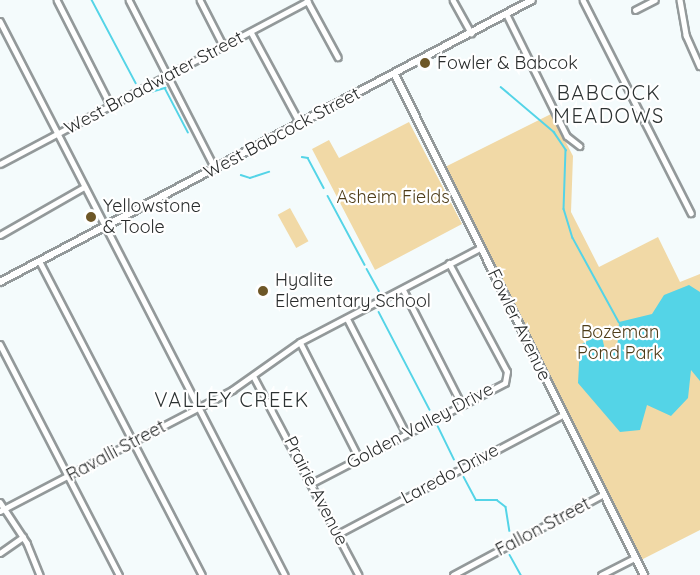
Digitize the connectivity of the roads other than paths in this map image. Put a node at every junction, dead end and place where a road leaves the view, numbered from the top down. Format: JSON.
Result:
{"nodes":[{"id":1,"x":57,"y":0,"type":"edge"},
{"id":2,"x":129,"y":0,"type":"edge"},
{"id":3,"x":200,"y":0,"type":"edge"},
{"id":4,"x":453,"y":0,"type":"edge"},
{"id":5,"x":532,"y":0,"type":"edge"},
{"id":6,"x":583,"y":0,"type":"edge"},
{"id":7,"x":655,"y":0,"type":"edge"},
{"id":8,"x":680,"y":0,"type":"edge"},
{"id":9,"x":307,"y":1,"type":"edge"},
{"id":10,"x":635,"y":10,"type":"dead end"},
{"id":11,"x":506,"y":13,"type":"junction"},
{"id":12,"x":0,"y":21,"type":"edge"},
{"id":13,"x":251,"y":32,"type":"junction"},
{"id":14,"x":471,"y":33,"type":"junction"},
{"id":15,"x":224,"y":47,"type":"junction"},
{"id":16,"x":338,"y":57,"type":"dead end"},
{"id":17,"x":700,"y":66,"type":"edge"},
{"id":18,"x":395,"y":75,"type":"junction"},
{"id":19,"x":168,"y":76,"type":"junction"},
{"id":20,"x":111,"y":106,"type":"junction"},
{"id":21,"x":300,"y":123,"type":"junction"},
{"id":22,"x":58,"y":134,"type":"junction"},
{"id":23,"x":580,"y":146,"type":"dead end"},
{"id":24,"x":0,"y":164,"type":"edge"},
{"id":25,"x":215,"y":168,"type":"junction"},
{"id":26,"x":84,"y":187,"type":"junction"},
{"id":27,"x":691,"y":213,"type":"dead end"},
{"id":28,"x":106,"y":227,"type":"junction"},
{"id":29,"x":0,"y":235,"type":"edge"},
{"id":30,"x":480,"y":248,"type":"junction"},
{"id":31,"x":40,"y":262,"type":"junction"},
{"id":32,"x":449,"y":264,"type":"junction"},
{"id":33,"x":0,"y":282,"type":"edge"},
{"id":34,"x":404,"y":291,"type":"junction"},
{"id":35,"x":347,"y":318,"type":"junction"},
{"id":36,"x":300,"y":342,"type":"junction"},
{"id":37,"x":0,"y":344,"type":"edge"},
{"id":38,"x":254,"y":377,"type":"junction"},
{"id":39,"x":462,"y":405,"type":"junction"},
{"id":40,"x":198,"y":408,"type":"junction"},
{"id":41,"x":563,"y":414,"type":"junction"},
{"id":42,"x":406,"y":434,"type":"junction"},
{"id":43,"x":133,"y":443,"type":"junction"},
{"id":44,"x":359,"y":458,"type":"junction"},
{"id":45,"x":67,"y":477,"type":"junction"},
{"id":46,"x":312,"y":483,"type":"junction"},
{"id":47,"x":602,"y":495,"type":"junction"},
{"id":48,"x":0,"y":502,"type":"edge"},
{"id":49,"x":2,"y":511,"type":"edge"},
{"id":50,"x":338,"y":534,"type":"junction"},
{"id":51,"x":23,"y":537,"type":"junction"},
{"id":52,"x":0,"y":553,"type":"edge"},
{"id":53,"x":634,"y":558,"type":"junction"},
{"id":54,"x":40,"y":575,"type":"edge"},
{"id":55,"x":119,"y":575,"type":"edge"},
{"id":56,"x":202,"y":575,"type":"edge"},
{"id":57,"x":285,"y":575,"type":"edge"},
{"id":58,"x":359,"y":575,"type":"edge"},
{"id":59,"x":453,"y":575,"type":"edge"},
{"id":60,"x":601,"y":575,"type":"edge"},
{"id":61,"x":644,"y":575,"type":"edge"}],
"edges":[{"from":1,"to":20,"type":"street"},
{"from":2,"to":19,"type":"street"},
{"from":3,"to":15,"type":"street"},
{"from":4,"to":14,"type":"street"},
{"from":5,"to":11,"type":"street","name":"West Babcock Street"},
{"from":6,"to":27,"type":"street"},
{"from":7,"to":10,"type":"street"},
{"from":8,"to":17,"type":"street"},
{"from":9,"to":13,"type":"street","name":"West Broadwater Street"},
{"from":9,"to":16,"type":"street"},
{"from":11,"to":14,"type":"street","name":"West Babcock Street"},
{"from":11,"to":23,"type":"street"},
{"from":12,"to":22,"type":"street"},
{"from":13,"to":15,"type":"street","name":"West Broadwater Street"},
{"from":13,"to":21,"type":"street"},
{"from":14,"to":18,"type":"street","name":"West Babcock Street"},
{"from":15,"to":19,"type":"street","name":"West Broadwater Street"},
{"from":18,"to":21,"type":"street","name":"West Babcock Street"},
{"from":18,"to":30,"type":"street","name":"Fowler Avenue"},
{"from":19,"to":20,"type":"street","name":"West Broadwater Street"},
{"from":19,"to":25,"type":"street"},
{"from":20,"to":22,"type":"street","name":"West Broadwater Street"},
{"from":21,"to":25,"type":"street","name":"West Babcock Street"},
{"from":22,"to":24,"type":"street","name":"West Broadwater Street"},
{"from":22,"to":26,"type":"street"},
{"from":25,"to":28,"type":"street","name":"West Babcock Street"},
{"from":26,"to":28,"type":"street"},
{"from":26,"to":29,"type":"street"},
{"from":28,"to":31,"type":"street","name":"West Babcock Street"},
{"from":28,"to":40,"type":"street"},
{"from":30,"to":32,"type":"street","name":"Ravalli Street"},
{"from":30,"to":41,"type":"street","name":"Fowler Avenue"},
{"from":31,"to":33,"type":"street","name":"West Babcock Street"},
{"from":31,"to":43,"type":"street"},
{"from":32,"to":34,"type":"street","name":"Ravalli Street"},
{"from":32,"to":39,"type":"street","name":"Golden Valley Drive"},
{"from":34,"to":35,"type":"street","name":"Ravalli Street"},
{"from":34,"to":39,"type":"street"},
{"from":35,"to":36,"type":"street","name":"Ravalli Street"},
{"from":35,"to":42,"type":"street"},
{"from":36,"to":38,"type":"street","name":"Ravalli Street"},
{"from":36,"to":44,"type":"street"},
{"from":37,"to":45,"type":"street"},
{"from":38,"to":40,"type":"street","name":"Ravalli Street"},
{"from":38,"to":46,"type":"street","name":"Prairie Avenue"},
{"from":39,"to":42,"type":"street","name":"Golden Valley Drive"},
{"from":40,"to":43,"type":"street","name":"Ravalli Street"},
{"from":40,"to":57,"type":"street"},
{"from":41,"to":47,"type":"street","name":"Fowler Avenue"},
{"from":41,"to":50,"type":"street","name":"Laredo Drive"},
{"from":42,"to":44,"type":"street","name":"Golden Valley Drive"},
{"from":43,"to":45,"type":"street","name":"Ravalli Street"},
{"from":43,"to":56,"type":"street"},
{"from":44,"to":46,"type":"street","name":"Golden Valley Drive"},
{"from":45,"to":49,"type":"street","name":"Ravalli Street"},
{"from":45,"to":55,"type":"street"},
{"from":46,"to":50,"type":"street","name":"Prairie Avenue"},
{"from":47,"to":53,"type":"street","name":"Fowler Avenue"},
{"from":47,"to":59,"type":"street","name":"Fallon Street"},
{"from":48,"to":49,"type":"street"},
{"from":49,"to":51,"type":"street"},
{"from":50,"to":58,"type":"street","name":"Prairie Avenue"},
{"from":51,"to":52,"type":"street"},
{"from":51,"to":54,"type":"street"},
{"from":53,"to":60,"type":"street"},
{"from":53,"to":61,"type":"street","name":"Fowler Avenue"}]}
